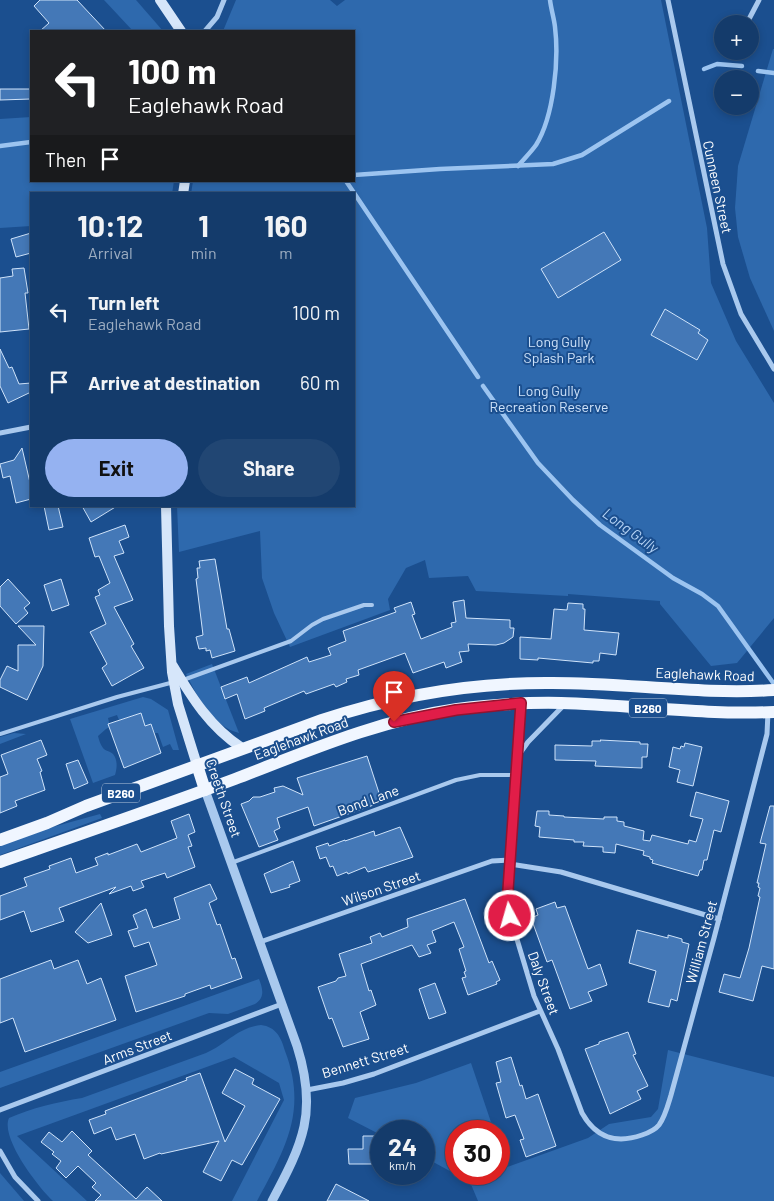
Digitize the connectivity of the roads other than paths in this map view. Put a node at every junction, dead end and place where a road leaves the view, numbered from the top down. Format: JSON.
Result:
{"nodes":[{"id":1,"x":160,"y":0,"type":"edge"},
{"id":2,"x":224,"y":0,"type":"edge"},
{"id":3,"x":668,"y":0,"type":"edge"},
{"id":4,"x":759,"y":0,"type":"edge"},
{"id":5,"x":751,"y":15,"type":"edge"},
{"id":6,"x":180,"y":30,"type":"edge"},
{"id":7,"x":206,"y":30,"type":"edge"},
{"id":8,"x":774,"y":370,"type":"edge"},
{"id":9,"x":30,"y":427,"type":"edge"},
{"id":10,"x":0,"y":433,"type":"edge"},
{"id":11,"x":166,"y":507,"type":"edge"},
{"id":12,"x":372,"y":605,"type":"dead end"},
{"id":13,"x":178,"y":682,"type":"junction"},
{"id":14,"x":771,"y":690,"type":"edge"},
{"id":15,"x":521,"y":703,"type":"junction"},
{"id":16,"x":566,"y":703,"type":"junction"},
{"id":17,"x":771,"y":712,"type":"edge"},
{"id":18,"x":0,"y":734,"type":"edge"},
{"id":19,"x":242,"y":748,"type":"junction"},
{"id":20,"x":518,"y":756,"type":"junction"},
{"id":21,"x":197,"y":765,"type":"junction"},
{"id":22,"x":517,"y":775,"type":"junction"},
{"id":23,"x":205,"y":790,"type":"junction"},
{"id":24,"x":0,"y":840,"type":"edge"},
{"id":25,"x":0,"y":862,"type":"edge"},
{"id":26,"x":510,"y":862,"type":"junction"},
{"id":27,"x":231,"y":863,"type":"junction"},
{"id":28,"x":719,"y":919,"type":"junction"},
{"id":29,"x":260,"y":942,"type":"junction"},
{"id":30,"x":282,"y":1004,"type":"junction"},
{"id":31,"x":540,"y":1011,"type":"junction"},
{"id":32,"x":307,"y":1090,"type":"junction"},
{"id":33,"x":0,"y":1110,"type":"edge"},
{"id":34,"x":610,"y":1138,"type":"joint"},
{"id":35,"x":0,"y":1151,"type":"edge"},
{"id":36,"x":38,"y":1201,"type":"edge"},
{"id":37,"x":272,"y":1201,"type":"edge"}],
"edges":[{"from":1,"to":6,"type":"main road"},
{"from":2,"to":7,"type":"street"},
{"from":3,"to":8,"type":"street","name":"Cunneen Street"},
{"from":4,"to":5,"type":"street"},
{"from":9,"to":10,"type":"street"},
{"from":11,"to":13,"type":"main road"},
{"from":12,"to":13,"type":"lane"},
{"from":13,"to":18,"type":"lane"},
{"from":13,"to":19,"type":"main road"},
{"from":13,"to":21,"type":"main road","name":"Creeth Street"},
{"from":14,"to":19,"type":"main road","name":"Eaglehawk Road","number":"B260"},
{"from":15,"to":16,"type":"main road","name":"Eaglehawk Road","number":"B260"},
{"from":15,"to":20,"type":"street","name":"Daly Street"},
{"from":15,"to":23,"type":"main road","name":"Eaglehawk Road","number":"B260"},
{"from":16,"to":17,"type":"main road","name":"Eaglehawk Road","number":"B260"},
{"from":16,"to":20,"type":"street"},
{"from":17,"to":28,"type":"street","name":"William Street"},
{"from":19,"to":21,"type":"main road","name":"Eaglehawk Road","number":"B260"},
{"from":20,"to":22,"type":"street","name":"Daly Street"},
{"from":21,"to":23,"type":"main road","name":"Creeth Street"},
{"from":21,"to":24,"type":"main road","name":"Eaglehawk Road","number":"B260"},
{"from":22,"to":26,"type":"street","name":"Daly Street"},
{"from":22,"to":27,"type":"lane","name":"Bond Lane"},
{"from":23,"to":25,"type":"main road","name":"Eaglehawk Road","number":"B260"},
{"from":23,"to":27,"type":"street","name":"Creeth Street"},
{"from":26,"to":28,"type":"street","name":"Wilson Street"},
{"from":26,"to":29,"type":"street","name":"Wilson Street"},
{"from":26,"to":31,"type":"street","name":"Daly Street"},
{"from":27,"to":29,"type":"street","name":"Creeth Street"},
{"from":28,"to":34,"type":"street","name":"William Street"},
{"from":29,"to":30,"type":"street","name":"Creeth Street"},
{"from":30,"to":32,"type":"street","name":"Creeth Street"},
{"from":30,"to":33,"type":"street","name":"Arms Street"},
{"from":31,"to":32,"type":"street","name":"Bennett Street"},
{"from":31,"to":34,"type":"street","name":"Daly Street"},
{"from":32,"to":37,"type":"street","name":"Bennett Street"},
{"from":35,"to":36,"type":"street"}]}
